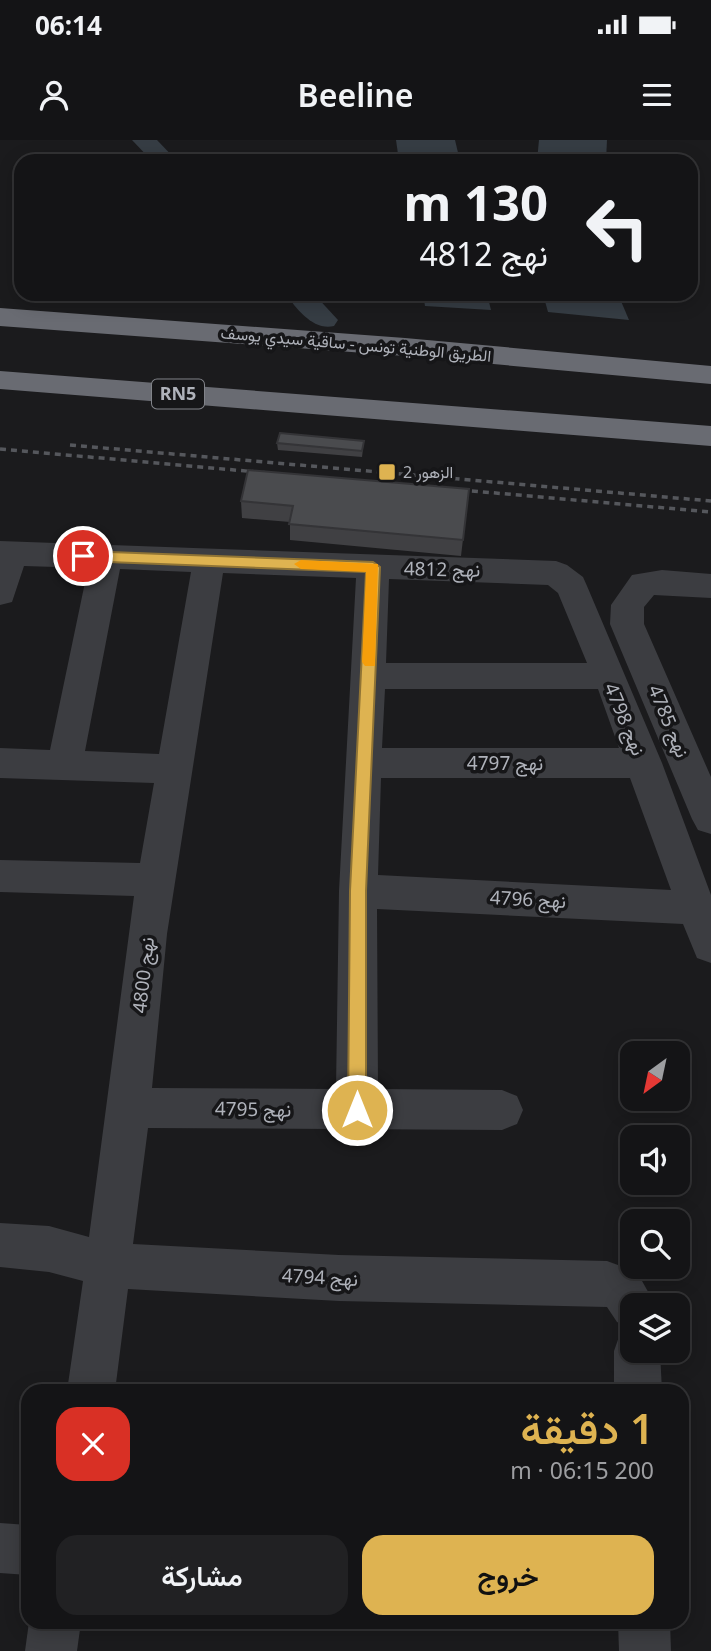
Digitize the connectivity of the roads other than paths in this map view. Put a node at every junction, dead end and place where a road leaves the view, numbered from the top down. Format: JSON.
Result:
{"nodes":[{"id":1,"x":0,"y":317,"type":"edge"},
{"id":2,"x":711,"y":375,"type":"edge"},
{"id":3,"x":0,"y":380,"type":"edge"},
{"id":4,"x":711,"y":436,"type":"edge"},
{"id":5,"x":6,"y":553,"type":"edge"},
{"id":6,"x":106,"y":557,"type":"junction"},
{"id":7,"x":209,"y":561,"type":"junction"},
{"id":8,"x":373,"y":567,"type":"junction"},
{"id":9,"x":711,"y":586,"type":"edge"},
{"id":10,"x":0,"y":593,"type":"edge"},
{"id":11,"x":369,"y":676,"type":"junction"},
{"id":12,"x":610,"y":676,"type":"junction"},
{"id":13,"x":0,"y":763,"type":"edge"},
{"id":14,"x":365,"y":763,"type":"junction"},
{"id":15,"x":644,"y":763,"type":"junction"},
{"id":16,"x":65,"y":764,"type":"junction"},
{"id":17,"x":175,"y":769,"type":"junction"},
{"id":18,"x":711,"y":819,"type":"edge"},
{"id":19,"x":0,"y":876,"type":"edge"},
{"id":20,"x":155,"y":880,"type":"junction"},
{"id":21,"x":358,"y":891,"type":"junction"},
{"id":22,"x":697,"y":908,"type":"junction"},
{"id":23,"x":711,"y":946,"type":"edge"},
{"id":24,"x":130,"y":1108,"type":"junction"},
{"id":25,"x":357,"y":1110,"type":"junction"},
{"id":26,"x":502,"y":1110,"type":"dead end"},
{"id":27,"x":0,"y":1245,"type":"edge"},
{"id":28,"x":110,"y":1265,"type":"junction"},
{"id":29,"x":624,"y":1293,"type":"edge"},
{"id":30,"x":637,"y":1363,"type":"edge"},
{"id":31,"x":92,"y":1384,"type":"edge"},
{"id":32,"x":638,"y":1384,"type":"edge"},
{"id":33,"x":0,"y":1548,"type":"edge"},
{"id":34,"x":21,"y":1550,"type":"edge"},
{"id":35,"x":54,"y":1629,"type":"edge"},
{"id":36,"x":644,"y":1629,"type":"edge"},
{"id":37,"x":51,"y":1651,"type":"edge"},
{"id":38,"x":645,"y":1651,"type":"edge"}],
"edges":[{"from":1,"to":2,"type":"highway","name":"الطريق الوطنية تونس - ساقية سيدي يوسف"},
{"from":3,"to":4,"type":"highway","number":"RN5"},
{"from":5,"to":6,"type":"street","name":"نهج 4812"},
{"from":5,"to":10,"type":"street"},
{"from":6,"to":7,"type":"street","name":"نهج 4812"},
{"from":6,"to":16,"type":"street"},
{"from":7,"to":8,"type":"street","name":"نهج 4812"},
{"from":7,"to":17,"type":"street","name":"نهج 4800"},
{"from":8,"to":11,"type":"street"},
{"from":8,"to":12,"type":"street","name":"نهج 4812"},
{"from":9,"to":18,"type":"street","name":"نهج 4785"},
{"from":11,"to":12,"type":"street","name":"نهج 4798"},
{"from":11,"to":14,"type":"street"},
{"from":12,"to":15,"type":"street","name":"نهج 4798"},
{"from":13,"to":16,"type":"street"},
{"from":14,"to":15,"type":"street","name":"نهج 4797"},
{"from":14,"to":21,"type":"street"},
{"from":15,"to":22,"type":"street","name":"نهج 4798"},
{"from":16,"to":17,"type":"street"},
{"from":17,"to":20,"type":"street","name":"نهج 4800"},
{"from":19,"to":20,"type":"street"},
{"from":20,"to":24,"type":"street","name":"نهج 4800"},
{"from":21,"to":22,"type":"street","name":"نهج 4796"},
{"from":21,"to":25,"type":"street"},
{"from":22,"to":23,"type":"street","name":"نهج 4798"},
{"from":24,"to":25,"type":"street","name":"نهج 4795"},
{"from":24,"to":28,"type":"street","name":"نهج 4800"},
{"from":25,"to":26,"type":"street","name":"نهج 4795"},
{"from":27,"to":28,"type":"street","name":"نهج 4794"},
{"from":28,"to":29,"type":"street","name":"نهج 4794"},
{"from":28,"to":31,"type":"street","name":"نهج 4800"},
{"from":30,"to":32,"type":"street"},
{"from":33,"to":34,"type":"street"},
{"from":35,"to":37,"type":"street"},
{"from":36,"to":38,"type":"street"}]}
